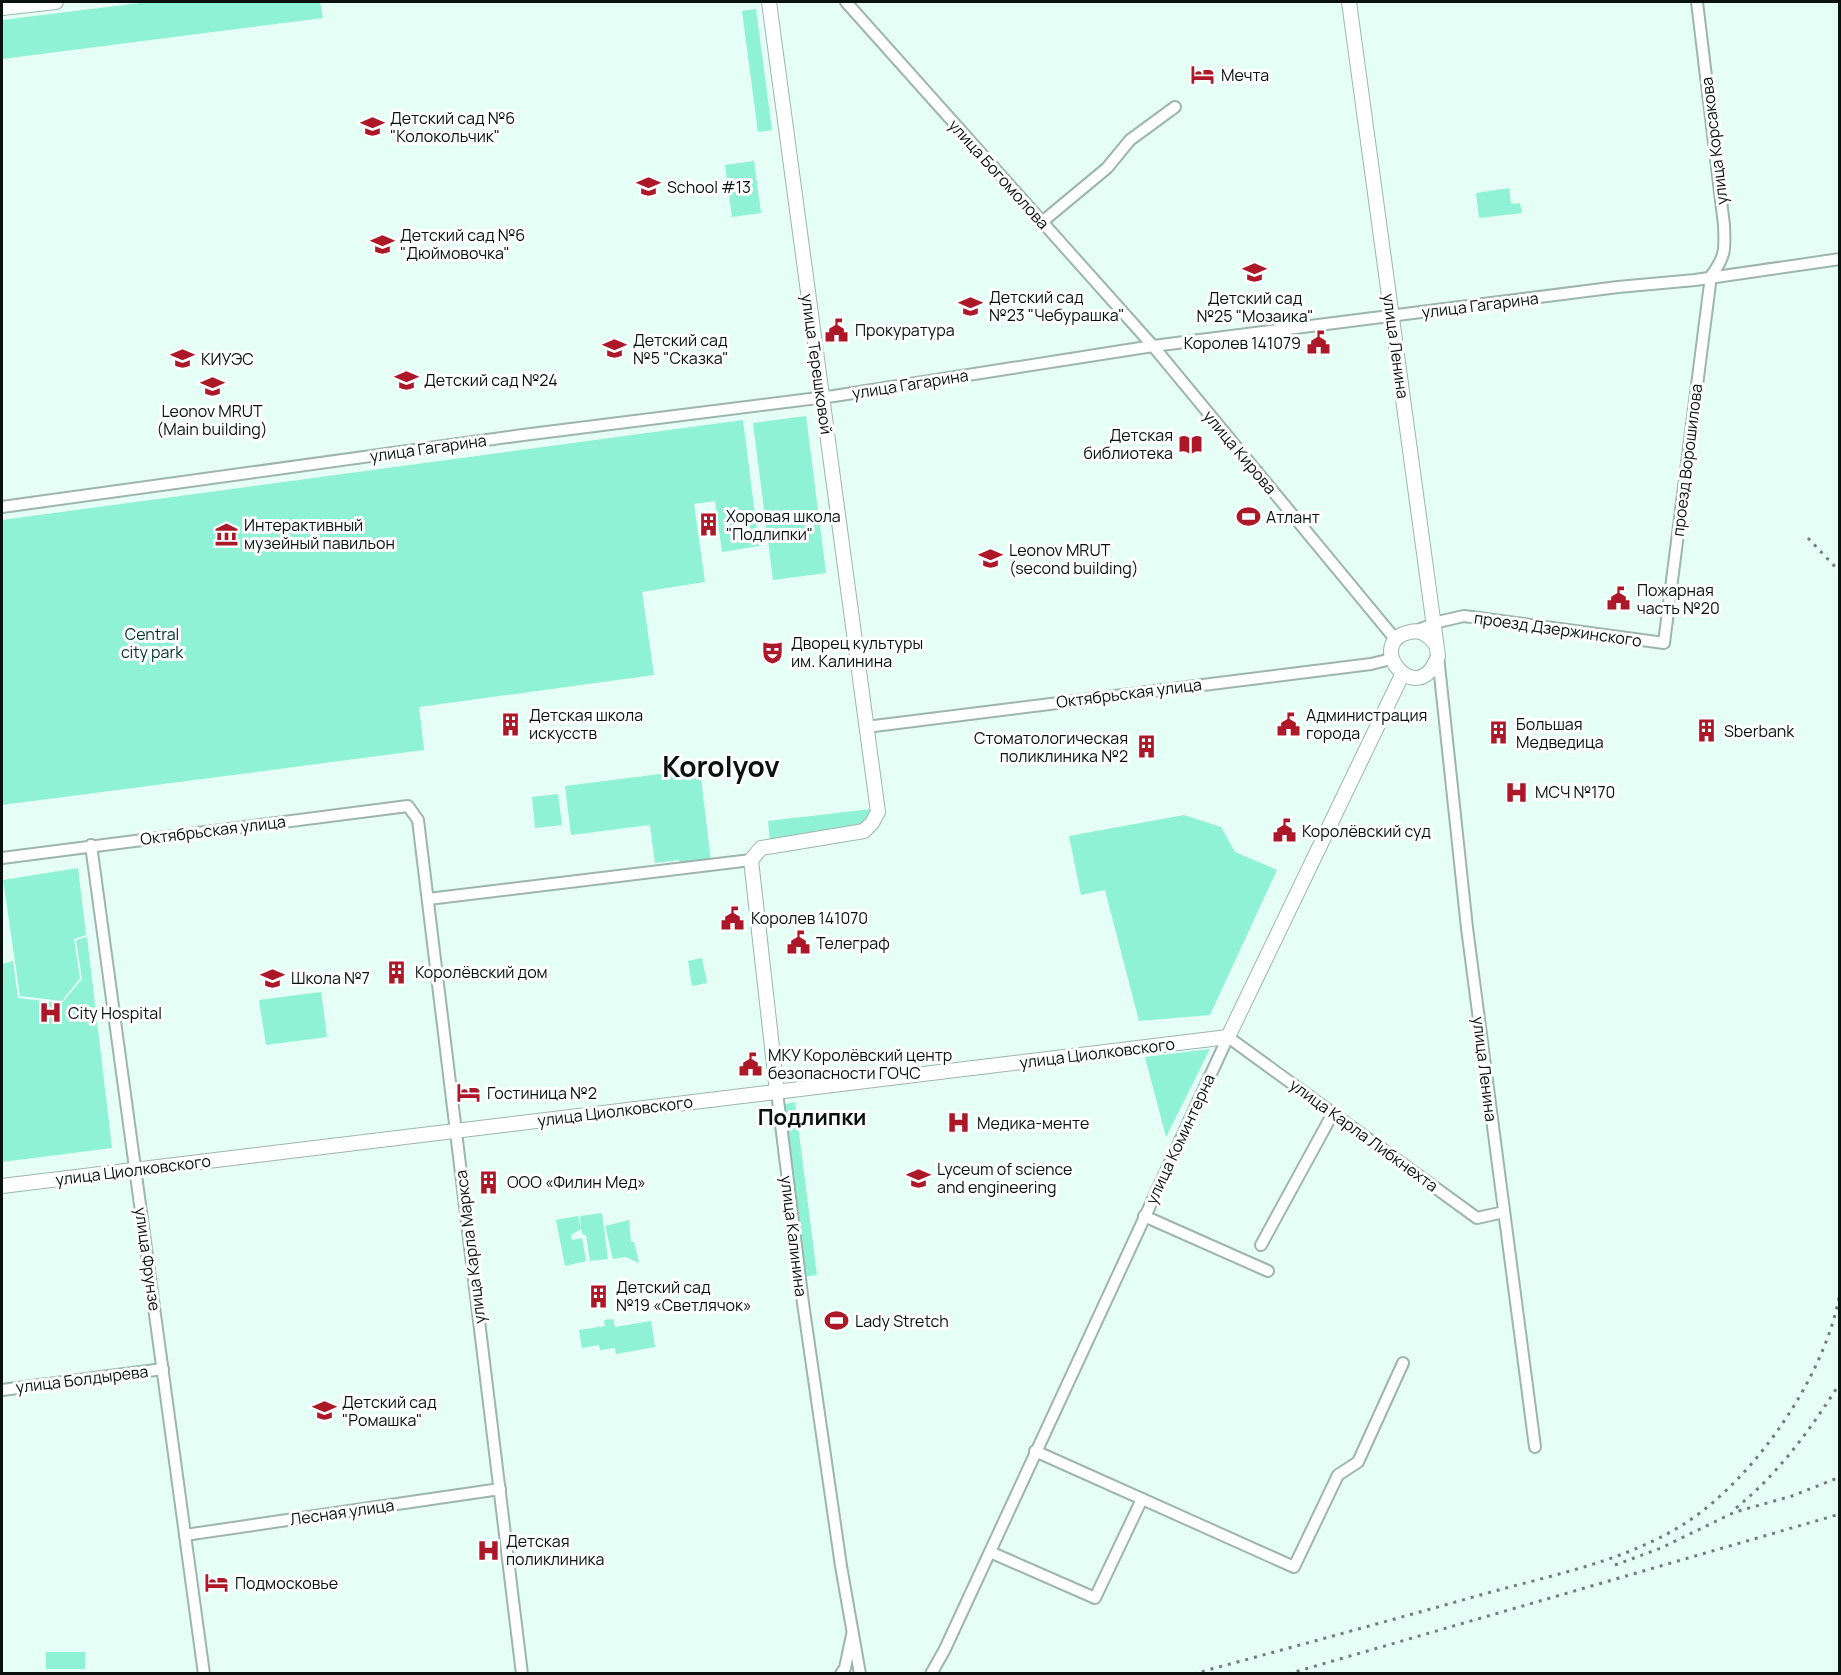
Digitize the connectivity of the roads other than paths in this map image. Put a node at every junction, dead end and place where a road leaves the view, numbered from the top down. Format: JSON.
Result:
{"nodes":[{"id":1,"x":56,"y":2,"type":"edge"},
{"id":2,"x":769,"y":2,"type":"edge"},
{"id":3,"x":846,"y":2,"type":"edge"},
{"id":4,"x":1348,"y":2,"type":"edge"},
{"id":5,"x":1697,"y":2,"type":"edge"},
{"id":6,"x":2,"y":9,"type":"edge"},
{"id":7,"x":1175,"y":107,"type":"dead end"},
{"id":8,"x":1042,"y":222,"type":"junction"},
{"id":9,"x":1839,"y":259,"type":"edge"},
{"id":10,"x":1711,"y":276,"type":"junction"},
{"id":11,"x":1393,"y":315,"type":"junction"},
{"id":12,"x":1153,"y":346,"type":"junction"},
{"id":13,"x":822,"y":398,"type":"junction"},
{"id":14,"x":2,"y":507,"type":"edge"},
{"id":15,"x":1432,"y":623,"type":"junction"},
{"id":16,"x":1418,"y":630,"type":"junction"},
{"id":17,"x":1396,"y":640,"type":"junction"},
{"id":18,"x":1664,"y":644,"type":"joint"},
{"id":19,"x":1437,"y":651,"type":"junction"},
{"id":20,"x":1391,"y":659,"type":"junction"},
{"id":21,"x":1402,"y":675,"type":"junction"},
{"id":22,"x":1425,"y":675,"type":"junction"},
{"id":23,"x":1442,"y":690,"type":"junction"},
{"id":24,"x":866,"y":727,"type":"junction"},
{"id":25,"x":418,"y":820,"type":"joint"},
{"id":26,"x":91,"y":845,"type":"junction"},
{"id":27,"x":2,"y":858,"type":"edge"},
{"id":28,"x":751,"y":860,"type":"junction"},
{"id":29,"x":428,"y":899,"type":"junction"},
{"id":30,"x":1228,"y":1037,"type":"junction"},
{"id":31,"x":777,"y":1092,"type":"junction"},
{"id":32,"x":1334,"y":1113,"type":"junction"},
{"id":33,"x":456,"y":1131,"type":"junction"},
{"id":34,"x":135,"y":1170,"type":"junction"},
{"id":35,"x":2,"y":1186,"type":"edge"},
{"id":36,"x":1504,"y":1212,"type":"junction"},
{"id":37,"x":1144,"y":1216,"type":"junction"},
{"id":38,"x":1261,"y":1245,"type":"dead end"},
{"id":39,"x":1268,"y":1271,"type":"dead end"},
{"id":40,"x":1403,"y":1363,"type":"dead end"},
{"id":41,"x":163,"y":1369,"type":"junction"},
{"id":42,"x":2,"y":1390,"type":"edge"},
{"id":43,"x":1535,"y":1448,"type":"dead end"},
{"id":44,"x":1035,"y":1451,"type":"junction"},
{"id":45,"x":500,"y":1490,"type":"junction"},
{"id":46,"x":1142,"y":1499,"type":"junction"},
{"id":47,"x":185,"y":1535,"type":"junction"},
{"id":48,"x":990,"y":1552,"type":"junction"},
{"id":49,"x":853,"y":1626,"type":"junction"},
{"id":50,"x":204,"y":1674,"type":"edge"},
{"id":51,"x":522,"y":1674,"type":"edge"},
{"id":52,"x":841,"y":1674,"type":"edge"},
{"id":53,"x":860,"y":1674,"type":"edge"},
{"id":54,"x":931,"y":1674,"type":"edge"}],
"edges":[{"from":1,"to":6,"type":"main road"},
{"from":2,"to":13,"type":"main road","name":"улица Терешковой"},
{"from":3,"to":8,"type":"street","name":"улица Богомолова"},
{"from":4,"to":11,"type":"main road","name":"улица Ленина"},
{"from":5,"to":10,"type":"street","name":"улица Корсакова"},
{"from":7,"to":8,"type":"street"},
{"from":8,"to":12,"type":"street","name":"улица Богомолова"},
{"from":9,"to":10,"type":"street","name":"улица Гагарина"},
{"from":10,"to":11,"type":"street","name":"улица Гагарина"},
{"from":10,"to":18,"type":"street","name":"проезд Ворошилова"},
{"from":11,"to":12,"type":"street","name":"улица Гагарина"},
{"from":11,"to":15,"type":"main road","name":"улица Ленина"},
{"from":12,"to":13,"type":"street","name":"улица Гагарина"},
{"from":12,"to":17,"type":"street","name":"улица Кирова"},
{"from":13,"to":14,"type":"street","name":"улица Гагарина"},
{"from":13,"to":24,"type":"main road","name":"улица Терешковой"},
{"from":15,"to":16,"type":"street","name":"проезд Дзержинского"},
{"from":15,"to":18,"type":"street","name":"проезд Дзержинского"},
{"from":15,"to":19,"type":"main road","name":"улица Ленина"},
{"from":16,"to":17,"type":"main road"},
{"from":16,"to":19,"type":"main road"},
{"from":17,"to":20,"type":"main road"},
{"from":19,"to":22,"type":"main road"},
{"from":19,"to":23,"type":"street","name":"улица Ленина"},
{"from":20,"to":21,"type":"main road"},
{"from":20,"to":24,"type":"street","name":"Октябрьская улица"},
{"from":21,"to":22,"type":"main road"},
{"from":21,"to":30,"type":"main road","name":"улица Коминтерна"},
{"from":22,"to":23,"type":"street"},
{"from":23,"to":36,"type":"street","name":"улица Ленина"},
{"from":24,"to":28,"type":"main road","name":"улица Терешковой"},
{"from":25,"to":26,"type":"street","name":"Октябрьская улица"},
{"from":25,"to":29,"type":"street","name":"улица Карла Маркса"},
{"from":26,"to":27,"type":"street","name":"Октябрьская улица"},
{"from":26,"to":34,"type":"street","name":"улица Фрунзе"},
{"from":28,"to":29,"type":"street"},
{"from":28,"to":31,"type":"main road","name":"улица Калинина"},
{"from":29,"to":33,"type":"street","name":"улица Карла Маркса"},
{"from":30,"to":31,"type":"main road","name":"улица Циолковского"},
{"from":30,"to":32,"type":"street","name":"улица Карла Либкнехта"},
{"from":30,"to":37,"type":"street","name":"улица Коминтерна"},
{"from":31,"to":33,"type":"main road","name":"улица Циолковского"},
{"from":31,"to":49,"type":"street","name":"улица Калинина"},
{"from":32,"to":36,"type":"street","name":"улица Карла Либкнехта"},
{"from":32,"to":38,"type":"street"},
{"from":33,"to":34,"type":"main road","name":"улица Циолковского"},
{"from":33,"to":45,"type":"street","name":"улица Карла Маркса"},
{"from":34,"to":35,"type":"main road","name":"улица Циолковского"},
{"from":34,"to":41,"type":"street","name":"улица Фрунзе"},
{"from":36,"to":43,"type":"street","name":"улица Ленина"},
{"from":37,"to":39,"type":"street"},
{"from":37,"to":44,"type":"street","name":"улица Коминтерна"},
{"from":40,"to":46,"type":"street"},
{"from":41,"to":42,"type":"street","name":"улица Болдырева"},
{"from":41,"to":47,"type":"street","name":"улица Фрунзе"},
{"from":44,"to":46,"type":"street"},
{"from":44,"to":48,"type":"street","name":"улица Коминтерна"},
{"from":45,"to":47,"type":"street","name":"Лесная улица"},
{"from":45,"to":51,"type":"street","name":"улица Карла Маркса"},
{"from":46,"to":48,"type":"street"},
{"from":47,"to":50,"type":"street","name":"улица Фрунзе"},
{"from":48,"to":54,"type":"street","name":"улица Коминтерна"},
{"from":49,"to":52,"type":"street"},
{"from":49,"to":53,"type":"street","name":"улица Калинина"}]}
